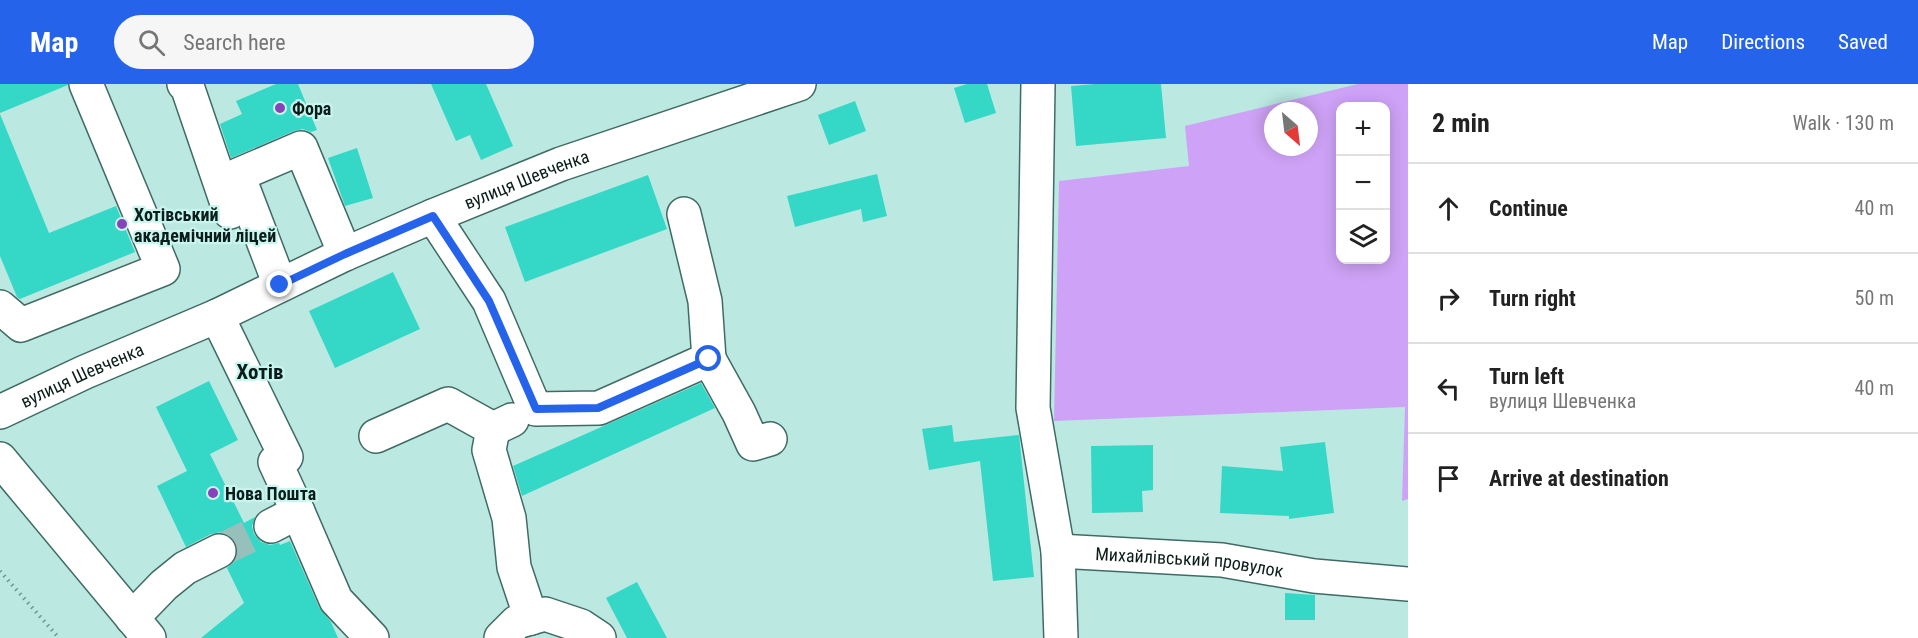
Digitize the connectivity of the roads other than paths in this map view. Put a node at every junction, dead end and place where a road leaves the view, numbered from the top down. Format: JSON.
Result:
{"nodes":[{"id":1,"x":86,"y":84,"type":"edge"},
{"id":2,"x":184,"y":84,"type":"edge"},
{"id":3,"x":799,"y":84,"type":"edge"},
{"id":4,"x":1038,"y":84,"type":"edge"},
{"id":5,"x":684,"y":214,"type":"dead end"},
{"id":6,"x":433,"y":216,"type":"junction"},
{"id":7,"x":345,"y":254,"type":"junction"},
{"id":8,"x":269,"y":290,"type":"junction"},
{"id":9,"x":0,"y":307,"type":"edge"},
{"id":10,"x":217,"y":316,"type":"junction"},
{"id":11,"x":709,"y":359,"type":"junction"},
{"id":12,"x":536,"y":409,"type":"junction"},
{"id":13,"x":0,"y":412,"type":"edge"},
{"id":14,"x":493,"y":429,"type":"junction"},
{"id":15,"x":376,"y":436,"type":"dead end"},
{"id":16,"x":770,"y":439,"type":"dead end"},
{"id":17,"x":0,"y":459,"type":"edge"},
{"id":18,"x":219,"y":551,"type":"tunnel mouth"},
{"id":19,"x":1058,"y":551,"type":"junction"},
{"id":20,"x":1408,"y":584,"type":"edge"},
{"id":21,"x":531,"y":618,"type":"junction"},
{"id":22,"x":140,"y":628,"type":"edge"},
{"id":23,"x":372,"y":638,"type":"edge"},
{"id":24,"x":501,"y":638,"type":"edge"},
{"id":25,"x":599,"y":638,"type":"edge"},
{"id":26,"x":1061,"y":638,"type":"edge"}],
"edges":[{"from":1,"to":9,"type":"street"},
{"from":2,"to":8,"type":"street"},
{"from":3,"to":6,"type":"street","name":"вулиця Шевченка"},
{"from":4,"to":19,"type":"street"},
{"from":5,"to":11,"type":"street"},
{"from":6,"to":7,"type":"street","name":"вулиця Шевченка"},
{"from":6,"to":12,"type":"street"},
{"from":7,"to":8,"type":"street","name":"вулиця Шевченка"},
{"from":7,"to":8,"type":"street"},
{"from":8,"to":10,"type":"street","name":"вулиця Шевченка"},
{"from":10,"to":13,"type":"street","name":"вулиця Шевченка"},
{"from":10,"to":23,"type":"street"},
{"from":11,"to":12,"type":"street"},
{"from":11,"to":16,"type":"street"},
{"from":12,"to":14,"type":"street"},
{"from":14,"to":15,"type":"street"},
{"from":14,"to":21,"type":"street"},
{"from":17,"to":22,"type":"street"},
{"from":18,"to":22,"type":"street"},
{"from":19,"to":20,"type":"street","name":"Михайлівський провулок"},
{"from":19,"to":26,"type":"street"},
{"from":21,"to":24,"type":"street"},
{"from":21,"to":25,"type":"street"}]}
